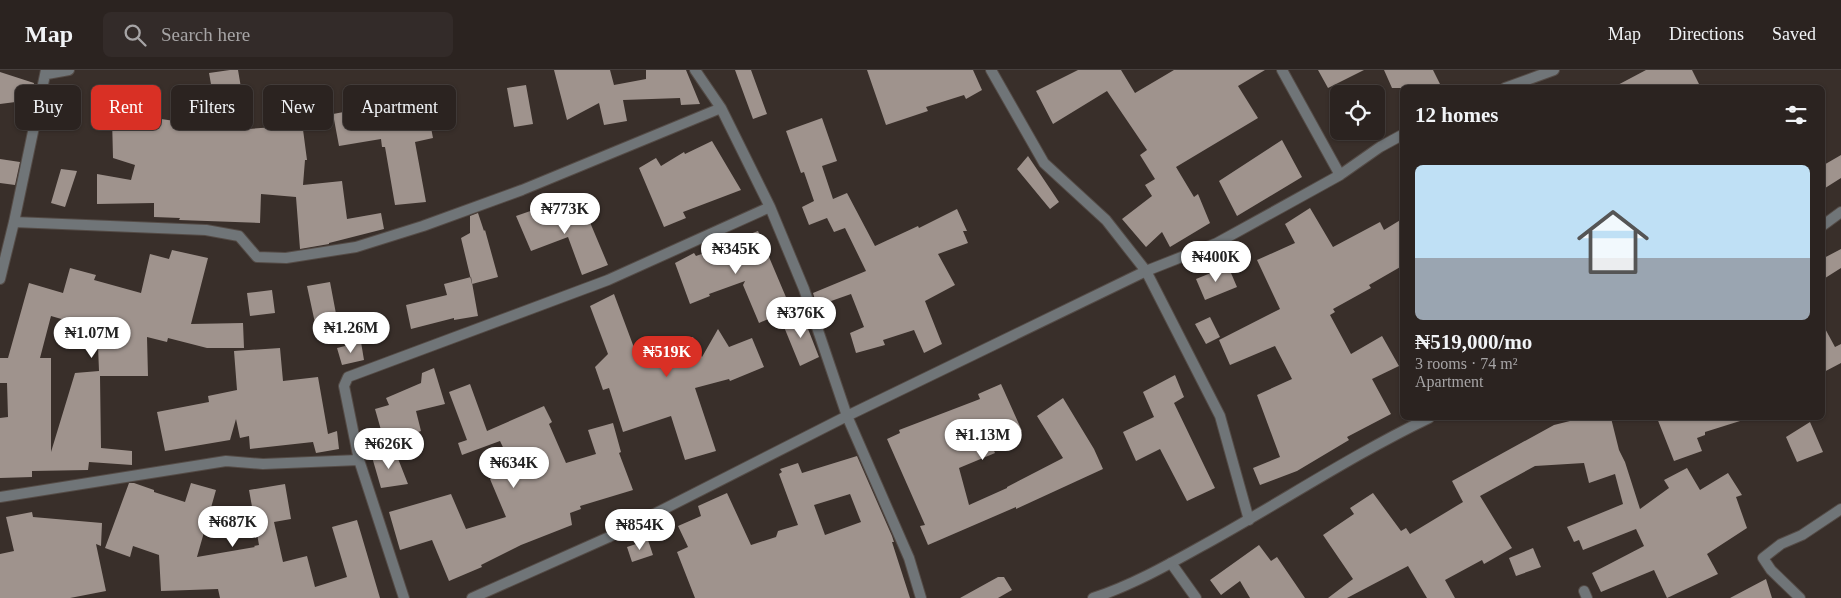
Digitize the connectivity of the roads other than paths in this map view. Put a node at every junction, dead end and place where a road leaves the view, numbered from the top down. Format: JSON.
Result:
{"nodes":[{"id":1,"x":69,"y":70,"type":"edge"},
{"id":2,"x":695,"y":70,"type":"edge"},
{"id":3,"x":991,"y":70,"type":"edge"},
{"id":4,"x":1282,"y":70,"type":"edge"},
{"id":5,"x":1554,"y":70,"type":"edge"},
{"id":6,"x":46,"y":72,"type":"edge"},
{"id":7,"x":1513,"y":85,"type":"edge"},
{"id":8,"x":721,"y":108,"type":"junction"},
{"id":9,"x":1400,"y":136,"type":"edge"},
{"id":10,"x":1340,"y":174,"type":"junction"},
{"id":11,"x":770,"y":207,"type":"junction"},
{"id":12,"x":1841,"y":212,"type":"edge"},
{"id":13,"x":14,"y":222,"type":"junction"},
{"id":14,"x":1825,"y":224,"type":"edge"},
{"id":15,"x":1146,"y":271,"type":"junction"},
{"id":16,"x":0,"y":279,"type":"edge"},
{"id":17,"x":847,"y":416,"type":"junction"},
{"id":18,"x":1425,"y":420,"type":"edge"},
{"id":19,"x":359,"y":460,"type":"junction"},
{"id":20,"x":0,"y":497,"type":"edge"},
{"id":21,"x":1841,"y":509,"type":"edge"},
{"id":22,"x":1249,"y":520,"type":"junction"},
{"id":23,"x":1171,"y":563,"type":"junction"},
{"id":24,"x":404,"y":598,"type":"edge"},
{"id":25,"x":472,"y":598,"type":"edge"},
{"id":26,"x":921,"y":598,"type":"edge"},
{"id":27,"x":1093,"y":598,"type":"edge"},
{"id":28,"x":1196,"y":598,"type":"edge"},
{"id":29,"x":1800,"y":598,"type":"edge"}],
"edges":[{"from":1,"to":6,"type":"street"},
{"from":2,"to":8,"type":"street"},
{"from":3,"to":15,"type":"street"},
{"from":4,"to":10,"type":"street"},
{"from":5,"to":7,"type":"street"},
{"from":6,"to":13,"type":"street"},
{"from":8,"to":11,"type":"street"},
{"from":8,"to":13,"type":"street"},
{"from":9,"to":10,"type":"street"},
{"from":10,"to":15,"type":"street"},
{"from":11,"to":17,"type":"street"},
{"from":11,"to":19,"type":"street"},
{"from":12,"to":14,"type":"street"},
{"from":13,"to":16,"type":"street"},
{"from":15,"to":17,"type":"street"},
{"from":15,"to":22,"type":"street"},
{"from":17,"to":25,"type":"street"},
{"from":17,"to":26,"type":"street"},
{"from":18,"to":22,"type":"street"},
{"from":19,"to":20,"type":"street"},
{"from":19,"to":24,"type":"street"},
{"from":21,"to":29,"type":"street"},
{"from":22,"to":23,"type":"street"},
{"from":23,"to":27,"type":"street"},
{"from":23,"to":28,"type":"street"}]}
